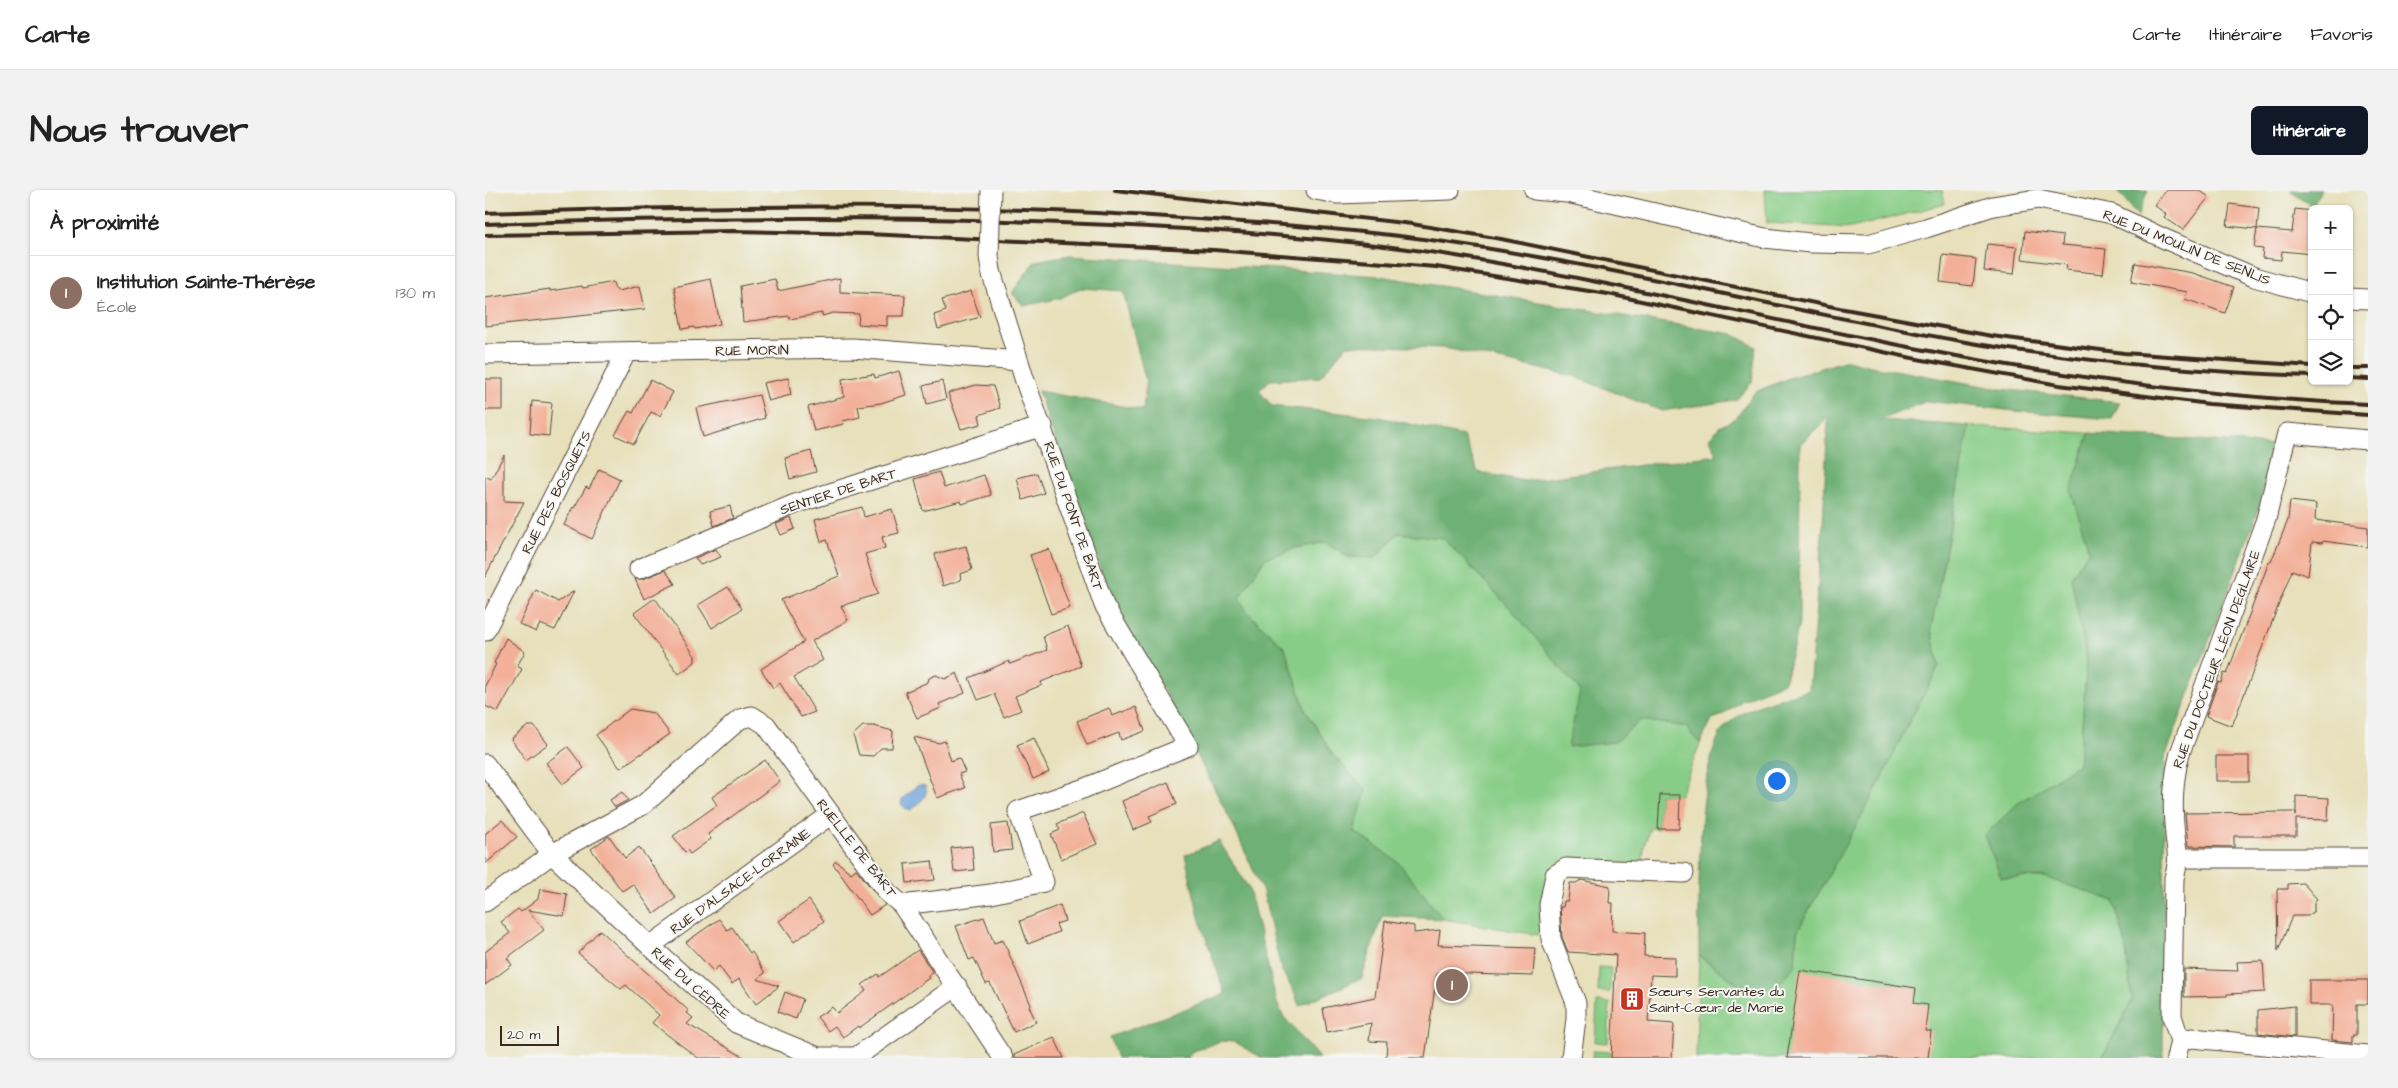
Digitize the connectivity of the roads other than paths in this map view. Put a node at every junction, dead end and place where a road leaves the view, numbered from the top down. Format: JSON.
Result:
{"nodes":[{"id":1,"x":991,"y":190,"type":"edge"},
{"id":2,"x":1316,"y":190,"type":"edge"},
{"id":3,"x":1449,"y":190,"type":"edge"},
{"id":4,"x":1534,"y":190,"type":"edge"},
{"id":5,"x":2308,"y":292,"type":"edge"},
{"id":6,"x":2353,"y":298,"type":"edge"},
{"id":7,"x":2368,"y":299,"type":"edge"},
{"id":8,"x":626,"y":353,"type":"junction"},
{"id":9,"x":485,"y":354,"type":"edge"},
{"id":10,"x":1019,"y":362,"type":"junction"},
{"id":11,"x":1043,"y":426,"type":"junction"},
{"id":12,"x":2368,"y":440,"type":"edge"},
{"id":13,"x":639,"y":569,"type":"dead end"},
{"id":14,"x":485,"y":631,"type":"edge"},
{"id":15,"x":1188,"y":746,"type":"joint"},
{"id":16,"x":485,"y":764,"type":"edge"},
{"id":17,"x":831,"y":815,"type":"junction"},
{"id":18,"x":552,"y":854,"type":"junction"},
{"id":19,"x":2179,"y":858,"type":"junction"},
{"id":20,"x":2368,"y":858,"type":"edge"},
{"id":21,"x":1684,"y":874,"type":"dead end"},
{"id":22,"x":485,"y":902,"type":"edge"},
{"id":23,"x":902,"y":905,"type":"junction"},
{"id":24,"x":650,"y":946,"type":"junction"},
{"id":25,"x":957,"y":986,"type":"junction"},
{"id":26,"x":2178,"y":1050,"type":"edge"},
{"id":27,"x":2368,"y":1055,"type":"edge"},
{"id":28,"x":1003,"y":1058,"type":"edge"},
{"id":29,"x":1571,"y":1058,"type":"edge"}],
"edges":[{"from":1,"to":10,"type":"street","name":"RUE DU PONT DE BART","bridge":true},
{"from":2,"to":3,"type":"street"},
{"from":4,"to":5,"type":"street","name":"RUE DU MOULIN DE SENLIS"},
{"from":6,"to":7,"type":"street"},
{"from":8,"to":9,"type":"street","name":"RUE MORIN"},
{"from":8,"to":10,"type":"street","name":"RUE MORIN"},
{"from":8,"to":14,"type":"street","name":"RUE DES BOSQUETS"},
{"from":10,"to":11,"type":"street","name":"RUE DU PONT DE BART"},
{"from":11,"to":13,"type":"street","name":"SENTIER DE BART"},
{"from":11,"to":15,"type":"street","name":"RUE DU PONT DE BART"},
{"from":12,"to":19,"type":"street","name":"RUE DU DOCTEUR LÉON DEGLAIRE"},
{"from":15,"to":23,"type":"street","name":"RUELLE DE BART"},
{"from":16,"to":18,"type":"street","name":"RUE DU CÈDRE"},
{"from":17,"to":18,"type":"street","name":"RUELLE DE BART"},
{"from":17,"to":23,"type":"street","name":"RUELLE DE BART"},
{"from":17,"to":24,"type":"street","name":"RUE D'ALSACE-LORRAINE"},
{"from":18,"to":22,"type":"street","name":"RUELLE DE BART"},
{"from":18,"to":24,"type":"street","name":"RUE DU CÈDRE"},
{"from":19,"to":20,"type":"street"},
{"from":19,"to":26,"type":"street","name":"RUE DU DOCTEUR LÉON DEGLAIRE"},
{"from":21,"to":29,"type":"street"},
{"from":23,"to":25,"type":"street"},
{"from":24,"to":25,"type":"street","name":"RUE DU CÈDRE"},
{"from":25,"to":28,"type":"street"},
{"from":26,"to":27,"type":"street"}]}
